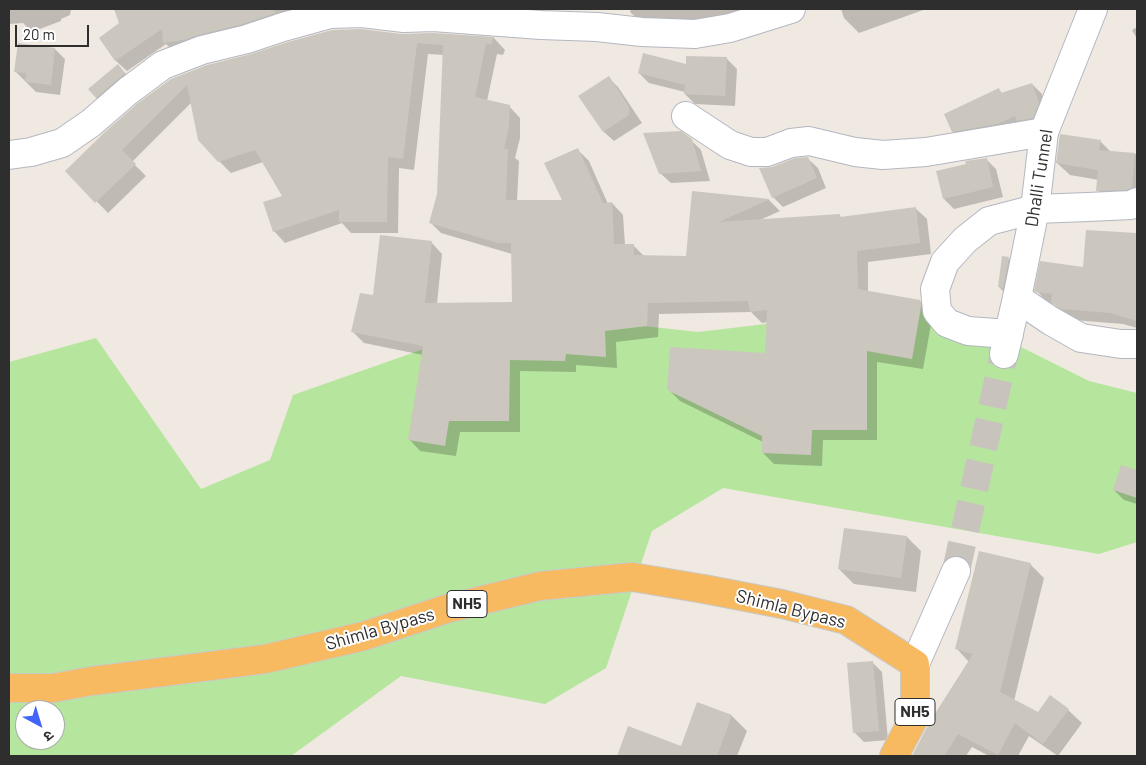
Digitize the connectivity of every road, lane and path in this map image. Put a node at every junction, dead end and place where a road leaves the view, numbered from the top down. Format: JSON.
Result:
{"nodes":[{"id":1,"x":791,"y":9,"type":"edge"},
{"id":2,"x":1093,"y":9,"type":"edge"},
{"id":3,"x":686,"y":116,"type":"dead end"},
{"id":4,"x":1044,"y":132,"type":"junction"},
{"id":5,"x":9,"y":156,"type":"edge"},
{"id":6,"x":1137,"y":202,"type":"edge"},
{"id":7,"x":1035,"y":209,"type":"junction"},
{"id":8,"x":1017,"y":298,"type":"junction"},
{"id":9,"x":1137,"y":344,"type":"edge"},
{"id":10,"x":956,"y":571,"type":"tunnel mouth"},
{"id":11,"x":915,"y":664,"type":"junction"},
{"id":12,"x":9,"y":688,"type":"edge"},
{"id":13,"x":894,"y":756,"type":"edge"}],
"edges":[{"from":1,"to":5,"type":"street"},
{"from":2,"to":4,"type":"street","name":"Dhalli Tunnel"},
{"from":3,"to":4,"type":"street"},
{"from":4,"to":7,"type":"street","name":"Dhalli Tunnel"},
{"from":6,"to":7,"type":"street"},
{"from":7,"to":8,"type":"street","name":"Dhalli Tunnel"},
{"from":7,"to":8,"type":"street","name":"Dhalli Tunnel"},
{"from":8,"to":9,"type":"street"},
{"from":10,"to":11,"type":"street"},
{"from":11,"to":12,"type":"highway","name":"Shimla Bypass","number":"NH5"},
{"from":11,"to":13,"type":"highway","number":"NH5"}]}
